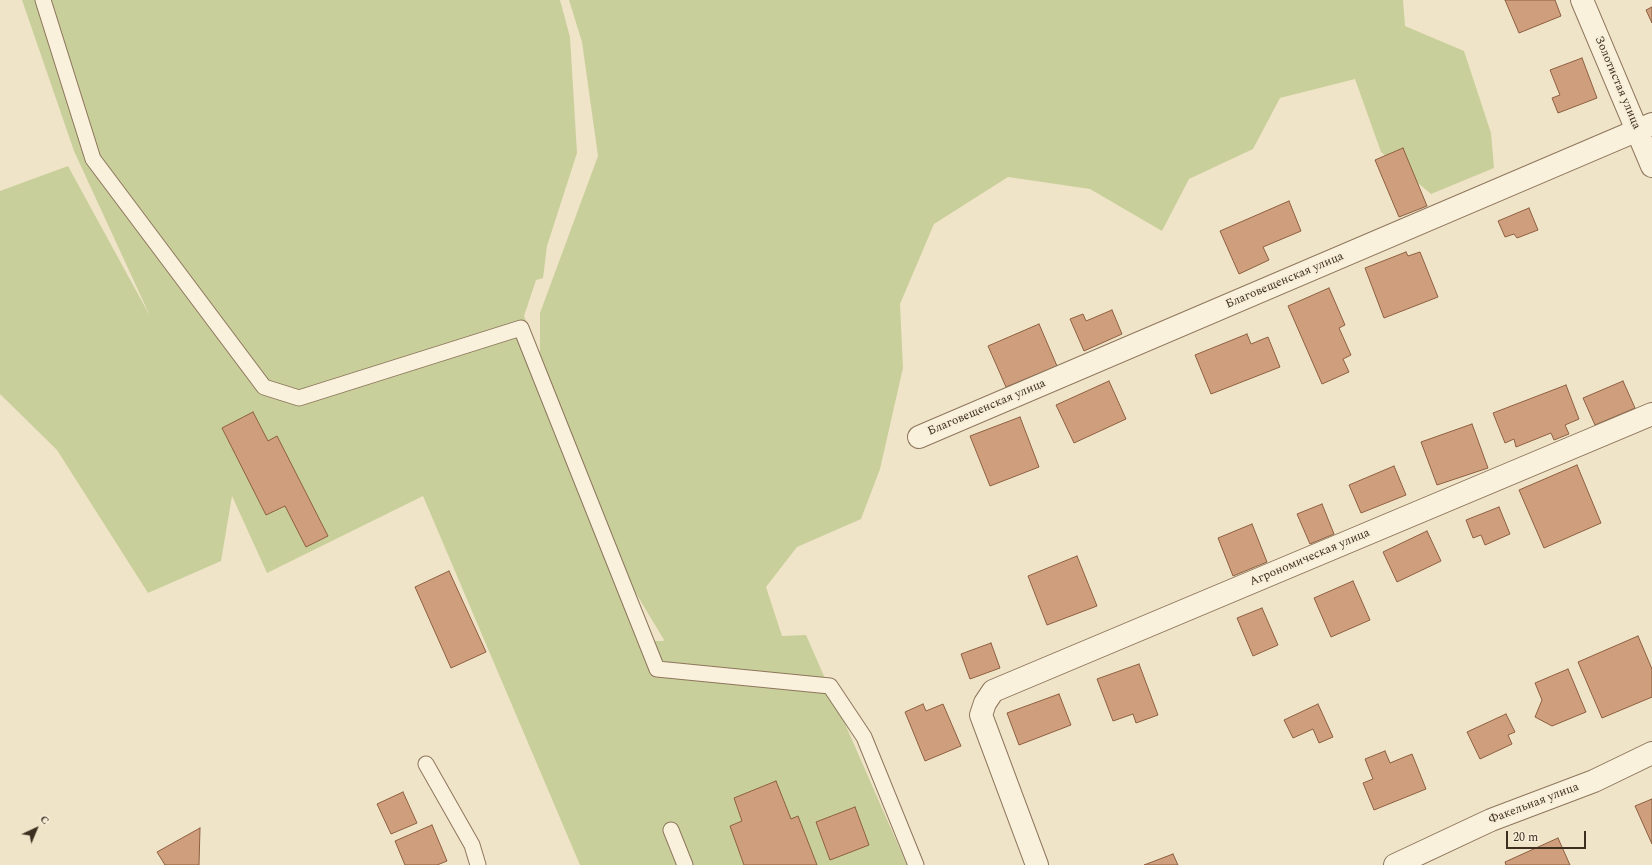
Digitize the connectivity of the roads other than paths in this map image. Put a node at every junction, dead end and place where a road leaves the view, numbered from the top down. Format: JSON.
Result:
{"nodes":[{"id":1,"x":43,"y":0,"type":"edge"},
{"id":2,"x":1582,"y":0,"type":"edge"},
{"id":3,"x":1644,"y":128,"type":"edge"},
{"id":4,"x":1652,"y":166,"type":"edge"},
{"id":5,"x":1652,"y":414,"type":"edge"},
{"id":6,"x":919,"y":437,"type":"dead end"},
{"id":7,"x":1652,"y":753,"type":"edge"},
{"id":8,"x":426,"y":764,"type":"dead end"},
{"id":9,"x":671,"y":830,"type":"dead end"},
{"id":10,"x":478,"y":865,"type":"edge"},
{"id":11,"x":685,"y":865,"type":"edge"},
{"id":12,"x":916,"y":865,"type":"edge"},
{"id":13,"x":1037,"y":865,"type":"edge"},
{"id":14,"x":1395,"y":865,"type":"edge"}],
"edges":[{"from":1,"to":12,"type":"lane"},
{"from":2,"to":3,"type":"street","name":"Золотистая улица"},
{"from":3,"to":4,"type":"street","name":"Золотистая улица"},
{"from":3,"to":6,"type":"street","name":"Благовещенская улица"},
{"from":5,"to":13,"type":"street","name":"Агрономическая улица"},
{"from":7,"to":14,"type":"street","name":"Факельная улица"},
{"from":8,"to":10,"type":"lane"},
{"from":9,"to":11,"type":"lane"}]}
